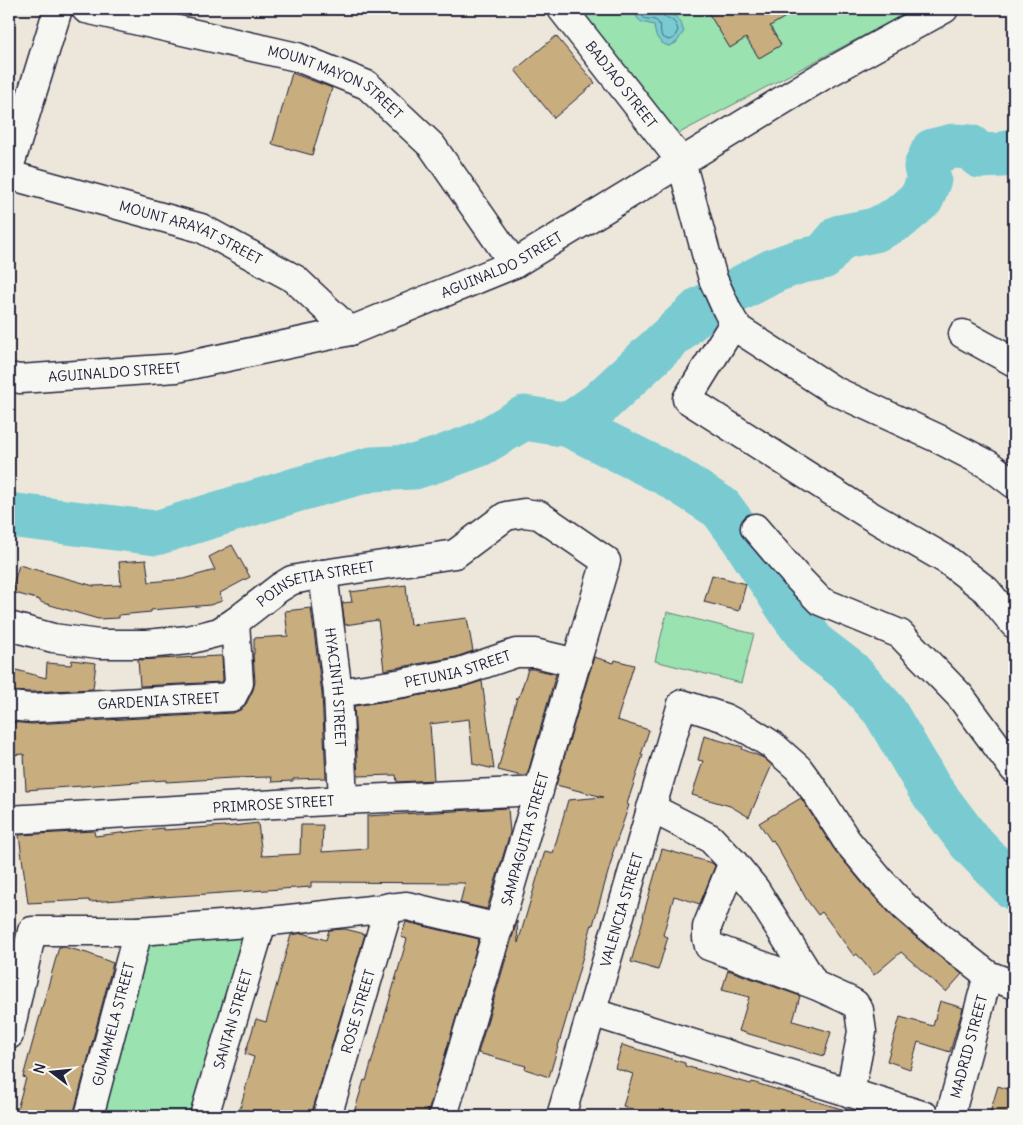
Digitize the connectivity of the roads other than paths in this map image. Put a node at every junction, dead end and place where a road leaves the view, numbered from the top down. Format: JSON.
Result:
{"nodes":[{"id":1,"x":58,"y":9,"type":"edge"},
{"id":2,"x":86,"y":9,"type":"edge"},
{"id":3,"x":562,"y":9,"type":"edge"},
{"id":4,"x":944,"y":9,"type":"edge"},
{"id":5,"x":681,"y":161,"type":"junction"},
{"id":6,"x":9,"y":168,"type":"edge"},
{"id":7,"x":9,"y":175,"type":"edge"},
{"id":8,"x":514,"y":264,"type":"junction"},
{"id":9,"x":730,"y":316,"type":"junction"},
{"id":10,"x":350,"y":331,"type":"junction"},
{"id":11,"x":963,"y":334,"type":"dead end"},
{"id":12,"x":1014,"y":362,"type":"edge"},
{"id":13,"x":9,"y":377,"type":"edge"},
{"id":14,"x":1014,"y":484,"type":"edge"},
{"id":15,"x":755,"y":528,"type":"dead end"},
{"id":16,"x":606,"y":561,"type":"joint"},
{"id":17,"x":323,"y":574,"type":"junction"},
{"id":18,"x":236,"y":622,"type":"junction"},
{"id":19,"x":1014,"y":624,"type":"edge"},
{"id":20,"x":9,"y":626,"type":"edge"},
{"id":21,"x":577,"y":662,"type":"junction"},
{"id":22,"x":338,"y":692,"type":"junction"},
{"id":23,"x":9,"y":706,"type":"edge"},
{"id":24,"x":1014,"y":769,"type":"edge"},
{"id":25,"x":539,"y":791,"type":"junction"},
{"id":26,"x":343,"y":800,"type":"junction"},
{"id":27,"x":651,"y":808,"type":"junction"},
{"id":28,"x":9,"y":820,"type":"edge"},
{"id":29,"x":734,"y":862,"type":"junction"},
{"id":30,"x":388,"y":907,"type":"junction"},
{"id":31,"x":262,"y":922,"type":"junction"},
{"id":32,"x":499,"y":928,"type":"junction"},
{"id":33,"x":138,"y":931,"type":"junction"},
{"id":34,"x":988,"y":974,"type":"junction"},
{"id":35,"x":815,"y":985,"type":"junction"},
{"id":36,"x":1014,"y":985,"type":"edge"},
{"id":37,"x":592,"y":1012,"type":"junction"},
{"id":38,"x":9,"y":1035,"type":"edge"},
{"id":39,"x":850,"y":1093,"type":"junction"},
{"id":40,"x":89,"y":1116,"type":"edge"},
{"id":41,"x":204,"y":1116,"type":"edge"},
{"id":42,"x":327,"y":1116,"type":"edge"},
{"id":43,"x":444,"y":1116,"type":"edge"},
{"id":44,"x":561,"y":1116,"type":"edge"},
{"id":45,"x":925,"y":1116,"type":"edge"},
{"id":46,"x":950,"y":1116,"type":"edge"}],
"edges":[{"from":1,"to":6,"type":"street"},
{"from":2,"to":8,"type":"street","name":"MOUNT MAYON STREET"},
{"from":3,"to":5,"type":"street","name":"BADJAO STREET"},
{"from":4,"to":5,"type":"street","name":"AGUINALDO STREET"},
{"from":5,"to":8,"type":"street","name":"AGUINALDO STREET"},
{"from":5,"to":9,"type":"street"},
{"from":7,"to":10,"type":"street","name":"MOUNT ARAYAT STREET"},
{"from":8,"to":10,"type":"street","name":"AGUINALDO STREET"},
{"from":9,"to":14,"type":"street"},
{"from":9,"to":19,"type":"street"},
{"from":10,"to":13,"type":"street","name":"AGUINALDO STREET"},
{"from":11,"to":12,"type":"street"},
{"from":15,"to":24,"type":"street"},
{"from":16,"to":17,"type":"street","name":"POINSETIA STREET"},
{"from":16,"to":21,"type":"street","name":"SAMPAGUITA STREET"},
{"from":17,"to":18,"type":"street","name":"POINSETIA STREET"},
{"from":17,"to":22,"type":"street","name":"HYACINTH STREET"},
{"from":18,"to":20,"type":"street","name":"POINSETIA STREET"},
{"from":18,"to":23,"type":"street","name":"GARDENIA STREET"},
{"from":21,"to":22,"type":"street","name":"PETUNIA STREET"},
{"from":21,"to":25,"type":"street","name":"SAMPAGUITA STREET"},
{"from":22,"to":26,"type":"street","name":"HYACINTH STREET"},
{"from":25,"to":26,"type":"street","name":"PRIMROSE STREET"},
{"from":25,"to":32,"type":"street","name":"SAMPAGUITA STREET"},
{"from":26,"to":28,"type":"street","name":"PRIMROSE STREET"},
{"from":27,"to":29,"type":"street"},
{"from":27,"to":34,"type":"street","name":"VALENCIA STREET"},
{"from":27,"to":37,"type":"street","name":"VALENCIA STREET"},
{"from":29,"to":35,"type":"street"},
{"from":29,"to":35,"type":"street"},
{"from":30,"to":31,"type":"street"},
{"from":30,"to":32,"type":"street"},
{"from":30,"to":42,"type":"street","name":"ROSE STREET"},
{"from":31,"to":33,"type":"street"},
{"from":31,"to":41,"type":"street","name":"SANTAN STREET"},
{"from":32,"to":43,"type":"street","name":"SAMPAGUITA STREET"},
{"from":33,"to":38,"type":"street"},
{"from":33,"to":40,"type":"street","name":"GUMAMELA STREET"},
{"from":34,"to":36,"type":"street"},
{"from":34,"to":46,"type":"street","name":"MADRID STREET"},
{"from":35,"to":39,"type":"street"},
{"from":37,"to":39,"type":"street"},
{"from":37,"to":44,"type":"street","name":"VALENCIA STREET"},
{"from":39,"to":45,"type":"street"}]}
